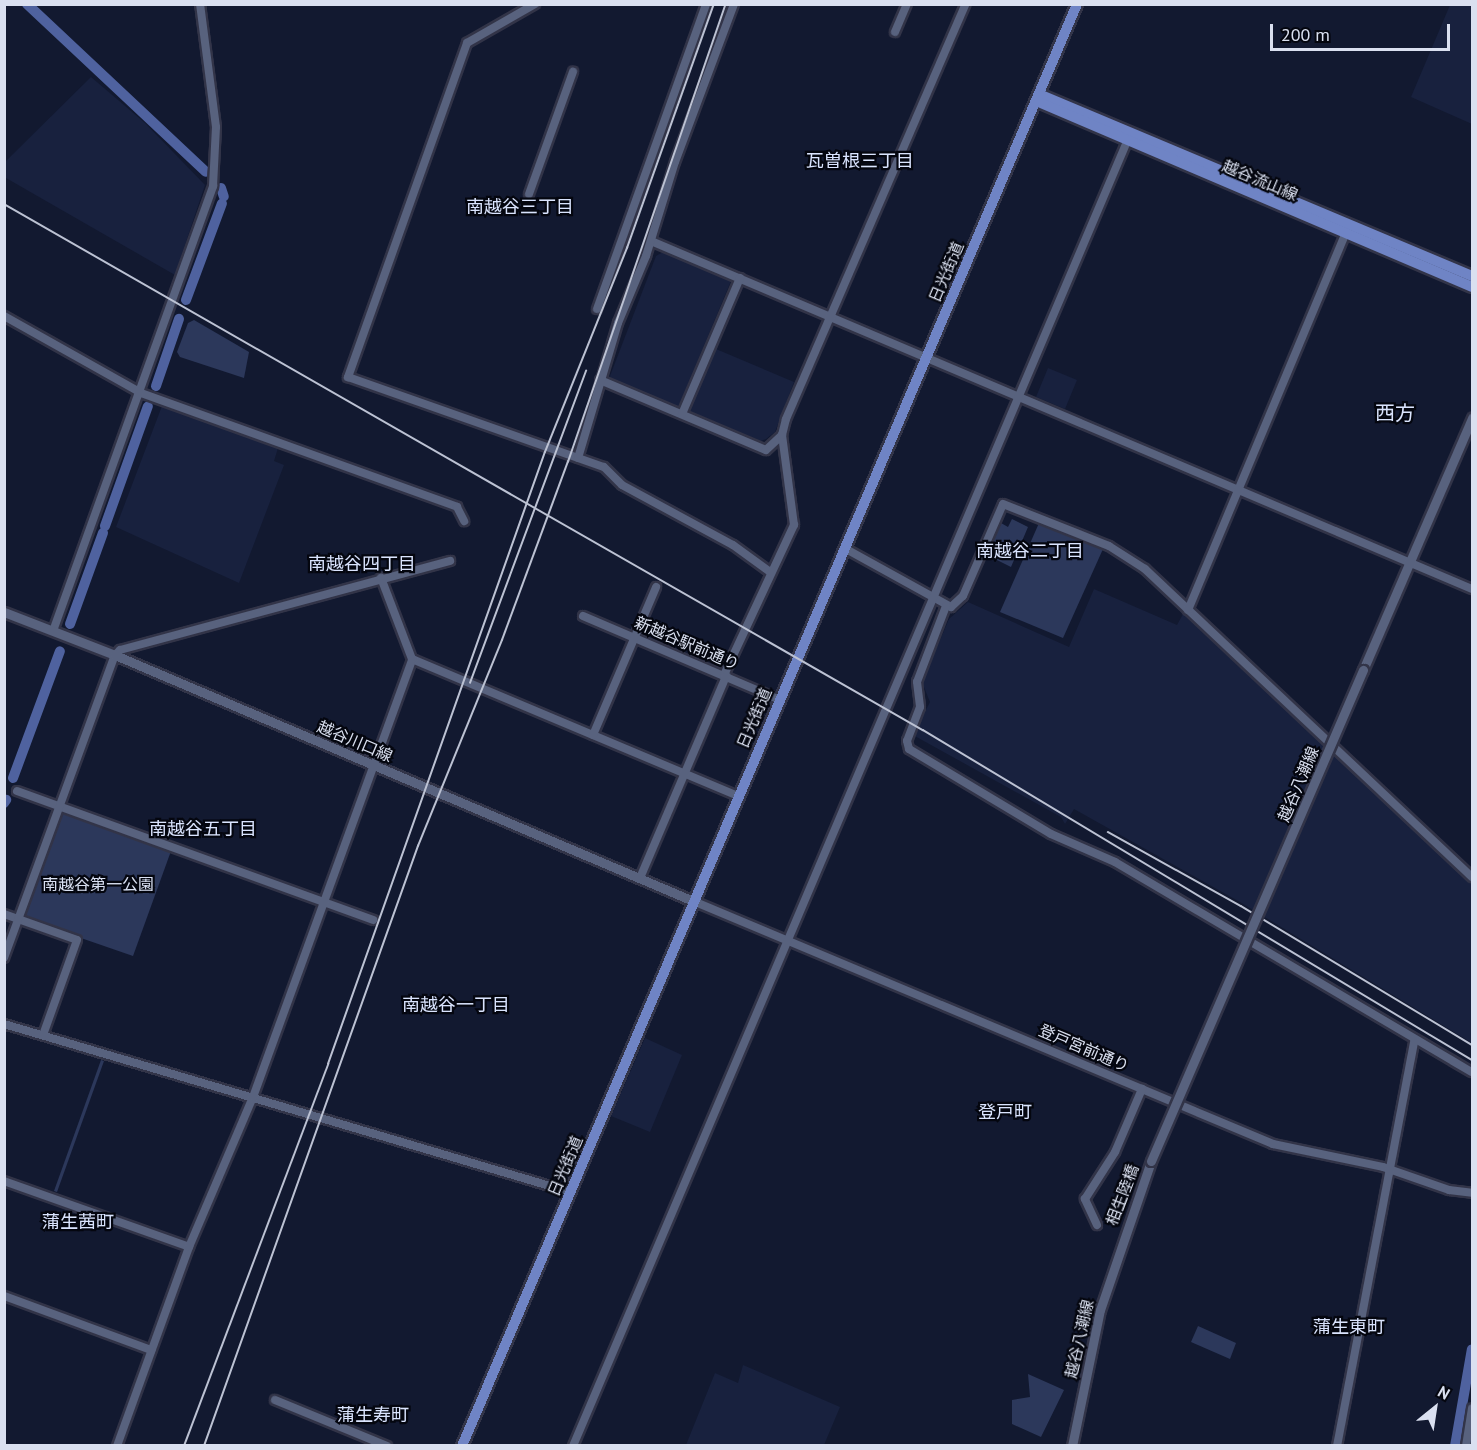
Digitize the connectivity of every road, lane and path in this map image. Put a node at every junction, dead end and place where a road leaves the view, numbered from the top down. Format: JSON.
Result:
{"nodes":[{"id":1,"x":200,"y":4,"type":"edge"},
{"id":2,"x":536,"y":4,"type":"edge"},
{"id":3,"x":706,"y":4,"type":"edge"},
{"id":4,"x":734,"y":4,"type":"edge"},
{"id":5,"x":907,"y":4,"type":"edge"},
{"id":6,"x":966,"y":4,"type":"edge"},
{"id":7,"x":1077,"y":4,"type":"edge"},
{"id":8,"x":895,"y":32,"type":"dead end"},
{"id":9,"x":573,"y":72,"type":"dead end"},
{"id":10,"x":1038,"y":98,"type":"junction"},
{"id":11,"x":1128,"y":139,"type":"junction"},
{"id":12,"x":529,"y":194,"type":"dead end"},
{"id":13,"x":1348,"y":228,"type":"junction"},
{"id":14,"x":651,"y":241,"type":"junction"},
{"id":15,"x":1473,"y":276,"type":"edge"},
{"id":16,"x":740,"y":278,"type":"junction"},
{"id":17,"x":1473,"y":286,"type":"edge"},
{"id":18,"x":597,"y":309,"type":"dead end"},
{"id":19,"x":4,"y":316,"type":"edge"},
{"id":20,"x":830,"y":317,"type":"junction"},
{"id":21,"x":926,"y":357,"type":"junction"},
{"id":22,"x":600,"y":380,"type":"junction"},
{"id":23,"x":141,"y":393,"type":"junction"},
{"id":24,"x":1017,"y":396,"type":"junction"},
{"id":25,"x":682,"y":414,"type":"junction"},
{"id":26,"x":1473,"y":418,"type":"edge"},
{"id":27,"x":782,"y":435,"type":"junction"},
{"id":28,"x":578,"y":458,"type":"junction"},
{"id":29,"x":1239,"y":490,"type":"junction"},
{"id":30,"x":464,"y":521,"type":"dead end"},
{"id":31,"x":846,"y":549,"type":"junction"},
{"id":32,"x":450,"y":561,"type":"dead end"},
{"id":33,"x":1410,"y":563,"type":"junction"},
{"id":34,"x":770,"y":572,"type":"junction"},
{"id":35,"x":381,"y":578,"type":"junction"},
{"id":36,"x":656,"y":587,"type":"dead end"},
{"id":37,"x":1473,"y":589,"type":"edge"},
{"id":38,"x":932,"y":598,"type":"junction"},
{"id":39,"x":946,"y":606,"type":"junction"},
{"id":40,"x":1188,"y":610,"type":"junction"},
{"id":41,"x":4,"y":612,"type":"edge"},
{"id":42,"x":584,"y":616,"type":"dead end"},
{"id":43,"x":53,"y":631,"type":"junction"},
{"id":44,"x":634,"y":637,"type":"junction"},
{"id":45,"x":115,"y":655,"type":"junction"},
{"id":46,"x":412,"y":659,"type":"junction"},
{"id":47,"x":725,"y":676,"type":"junction"},
{"id":48,"x":778,"y":699,"type":"junction"},
{"id":49,"x":593,"y":735,"type":"junction"},
{"id":50,"x":373,"y":764,"type":"junction"},
{"id":51,"x":684,"y":773,"type":"junction"},
{"id":52,"x":17,"y":791,"type":"dead end"},
{"id":53,"x":738,"y":796,"type":"junction"},
{"id":54,"x":59,"y":807,"type":"junction"},
{"id":55,"x":1473,"y":877,"type":"edge"},
{"id":56,"x":640,"y":878,"type":"junction"},
{"id":57,"x":693,"y":901,"type":"junction"},
{"id":58,"x":323,"y":902,"type":"junction"},
{"id":59,"x":4,"y":914,"type":"edge"},
{"id":60,"x":19,"y":919,"type":"junction"},
{"id":61,"x":373,"y":920,"type":"dead end"},
{"id":62,"x":788,"y":940,"type":"junction"},
{"id":63,"x":4,"y":958,"type":"edge"},
{"id":64,"x":4,"y":1024,"type":"edge"},
{"id":65,"x":43,"y":1035,"type":"junction"},
{"id":66,"x":1415,"y":1039,"type":"junction"},
{"id":67,"x":1473,"y":1072,"type":"edge"},
{"id":68,"x":1142,"y":1089,"type":"junction"},
{"id":69,"x":253,"y":1097,"type":"junction"},
{"id":70,"x":1151,"y":1161,"type":"joint"},
{"id":71,"x":1390,"y":1169,"type":"junction"},
{"id":72,"x":4,"y":1181,"type":"edge"},
{"id":73,"x":570,"y":1192,"type":"junction"},
{"id":74,"x":1473,"y":1192,"type":"edge"},
{"id":75,"x":1097,"y":1225,"type":"dead end"},
{"id":76,"x":1121,"y":1240,"type":"joint"},
{"id":77,"x":189,"y":1247,"type":"junction"},
{"id":78,"x":4,"y":1296,"type":"edge"},
{"id":79,"x":151,"y":1350,"type":"junction"},
{"id":80,"x":275,"y":1400,"type":"dead end"},
{"id":81,"x":1473,"y":1408,"type":"edge"},
{"id":82,"x":117,"y":1446,"type":"edge"},
{"id":83,"x":387,"y":1446,"type":"edge"},
{"id":84,"x":462,"y":1446,"type":"edge"},
{"id":85,"x":573,"y":1446,"type":"edge"},
{"id":86,"x":1072,"y":1446,"type":"edge"},
{"id":87,"x":1337,"y":1446,"type":"edge"},
{"id":88,"x":1466,"y":1446,"type":"edge"}],
"edges":[{"from":1,"to":23,"type":"street"},
{"from":2,"to":28,"type":"street"},
{"from":3,"to":18,"type":"street"},
{"from":4,"to":14,"type":"street"},
{"from":5,"to":8,"type":"street"},
{"from":6,"to":20,"type":"street"},
{"from":7,"to":10,"type":"main road","name":"日光街道"},
{"from":9,"to":12,"type":"street"},
{"from":10,"to":11,"type":"main road","name":"越谷流山線"},
{"from":10,"to":13,"type":"main road","name":"越谷流山線"},
{"from":10,"to":21,"type":"main road","name":"日光街道"},
{"from":11,"to":13,"type":"main road","name":"越谷流山線"},
{"from":11,"to":24,"type":"street"},
{"from":13,"to":15,"type":"main road","name":"越谷流山線"},
{"from":13,"to":17,"type":"main road","name":"越谷流山線"},
{"from":13,"to":29,"type":"street"},
{"from":14,"to":16,"type":"street"},
{"from":14,"to":22,"type":"street"},
{"from":16,"to":20,"type":"street"},
{"from":16,"to":25,"type":"street"},
{"from":19,"to":23,"type":"street"},
{"from":20,"to":21,"type":"street"},
{"from":20,"to":27,"type":"street"},
{"from":21,"to":24,"type":"street"},
{"from":21,"to":31,"type":"main road","name":"日光街道"},
{"from":22,"to":25,"type":"street"},
{"from":22,"to":28,"type":"street"},
{"from":23,"to":30,"type":"street"},
{"from":23,"to":43,"type":"street"},
{"from":24,"to":29,"type":"street"},
{"from":24,"to":38,"type":"street"},
{"from":25,"to":27,"type":"street"},
{"from":26,"to":33,"type":"main road","name":"越谷八潮線"},
{"from":27,"to":34,"type":"street"},
{"from":28,"to":34,"type":"street"},
{"from":29,"to":33,"type":"street"},
{"from":29,"to":40,"type":"street"},
{"from":31,"to":38,"type":"street"},
{"from":31,"to":48,"type":"main road","name":"日光街道"},
{"from":32,"to":35,"type":"street"},
{"from":33,"to":37,"type":"street"},
{"from":33,"to":70,"type":"main road","name":"越谷八潮線","bridge":true},
{"from":34,"to":47,"type":"street"},
{"from":35,"to":45,"type":"street"},
{"from":35,"to":46,"type":"street"},
{"from":36,"to":44,"type":"street"},
{"from":38,"to":39,"type":"street"},
{"from":38,"to":62,"type":"street"},
{"from":39,"to":40,"type":"street"},
{"from":39,"to":66,"type":"street"},
{"from":40,"to":55,"type":"street"},
{"from":41,"to":43,"type":"main road","name":"越谷川口線"},
{"from":42,"to":44,"type":"street","name":"新越谷駅前通り"},
{"from":43,"to":45,"type":"main road","name":"越谷川口線"},
{"from":44,"to":47,"type":"street","name":"新越谷駅前通り"},
{"from":44,"to":49,"type":"street"},
{"from":45,"to":50,"type":"main road","name":"越谷川口線"},
{"from":45,"to":54,"type":"street"},
{"from":46,"to":49,"type":"street"},
{"from":46,"to":50,"type":"street"},
{"from":47,"to":48,"type":"street","name":"新越谷駅前通り"},
{"from":47,"to":51,"type":"street"},
{"from":48,"to":53,"type":"main road","name":"日光街道"},
{"from":49,"to":51,"type":"street"},
{"from":50,"to":56,"type":"main road","name":"越谷川口線"},
{"from":50,"to":58,"type":"street"},
{"from":51,"to":53,"type":"street"},
{"from":51,"to":56,"type":"street"},
{"from":52,"to":54,"type":"street"},
{"from":53,"to":57,"type":"main road","name":"日光街道"},
{"from":54,"to":58,"type":"street"},
{"from":54,"to":60,"type":"street"},
{"from":56,"to":57,"type":"main road","name":"越谷川口線"},
{"from":57,"to":62,"type":"street","name":"登戸宮前通り"},
{"from":57,"to":73,"type":"main road","name":"日光街道"},
{"from":58,"to":61,"type":"street"},
{"from":58,"to":69,"type":"street"},
{"from":59,"to":60,"type":"street"},
{"from":60,"to":63,"type":"street"},
{"from":60,"to":65,"type":"street"},
{"from":62,"to":68,"type":"street","name":"登戸宮前通り"},
{"from":62,"to":85,"type":"street"},
{"from":64,"to":65,"type":"street"},
{"from":65,"to":69,"type":"street"},
{"from":66,"to":67,"type":"street"},
{"from":66,"to":71,"type":"street"},
{"from":68,"to":71,"type":"street","name":"登戸宮前通り"},
{"from":68,"to":75,"type":"street"},
{"from":69,"to":73,"type":"street"},
{"from":69,"to":77,"type":"street"},
{"from":70,"to":76,"type":"main road","name":"相生陸橋"},
{"from":71,"to":74,"type":"street","name":"登戸宮前通り"},
{"from":71,"to":87,"type":"street"},
{"from":72,"to":77,"type":"street"},
{"from":73,"to":84,"type":"main road","name":"日光街道"},
{"from":76,"to":86,"type":"main road","name":"越谷八潮線"},
{"from":77,"to":79,"type":"street"},
{"from":78,"to":79,"type":"street"},
{"from":79,"to":82,"type":"street"},
{"from":80,"to":83,"type":"street"},
{"from":81,"to":88,"type":"street"}]}
